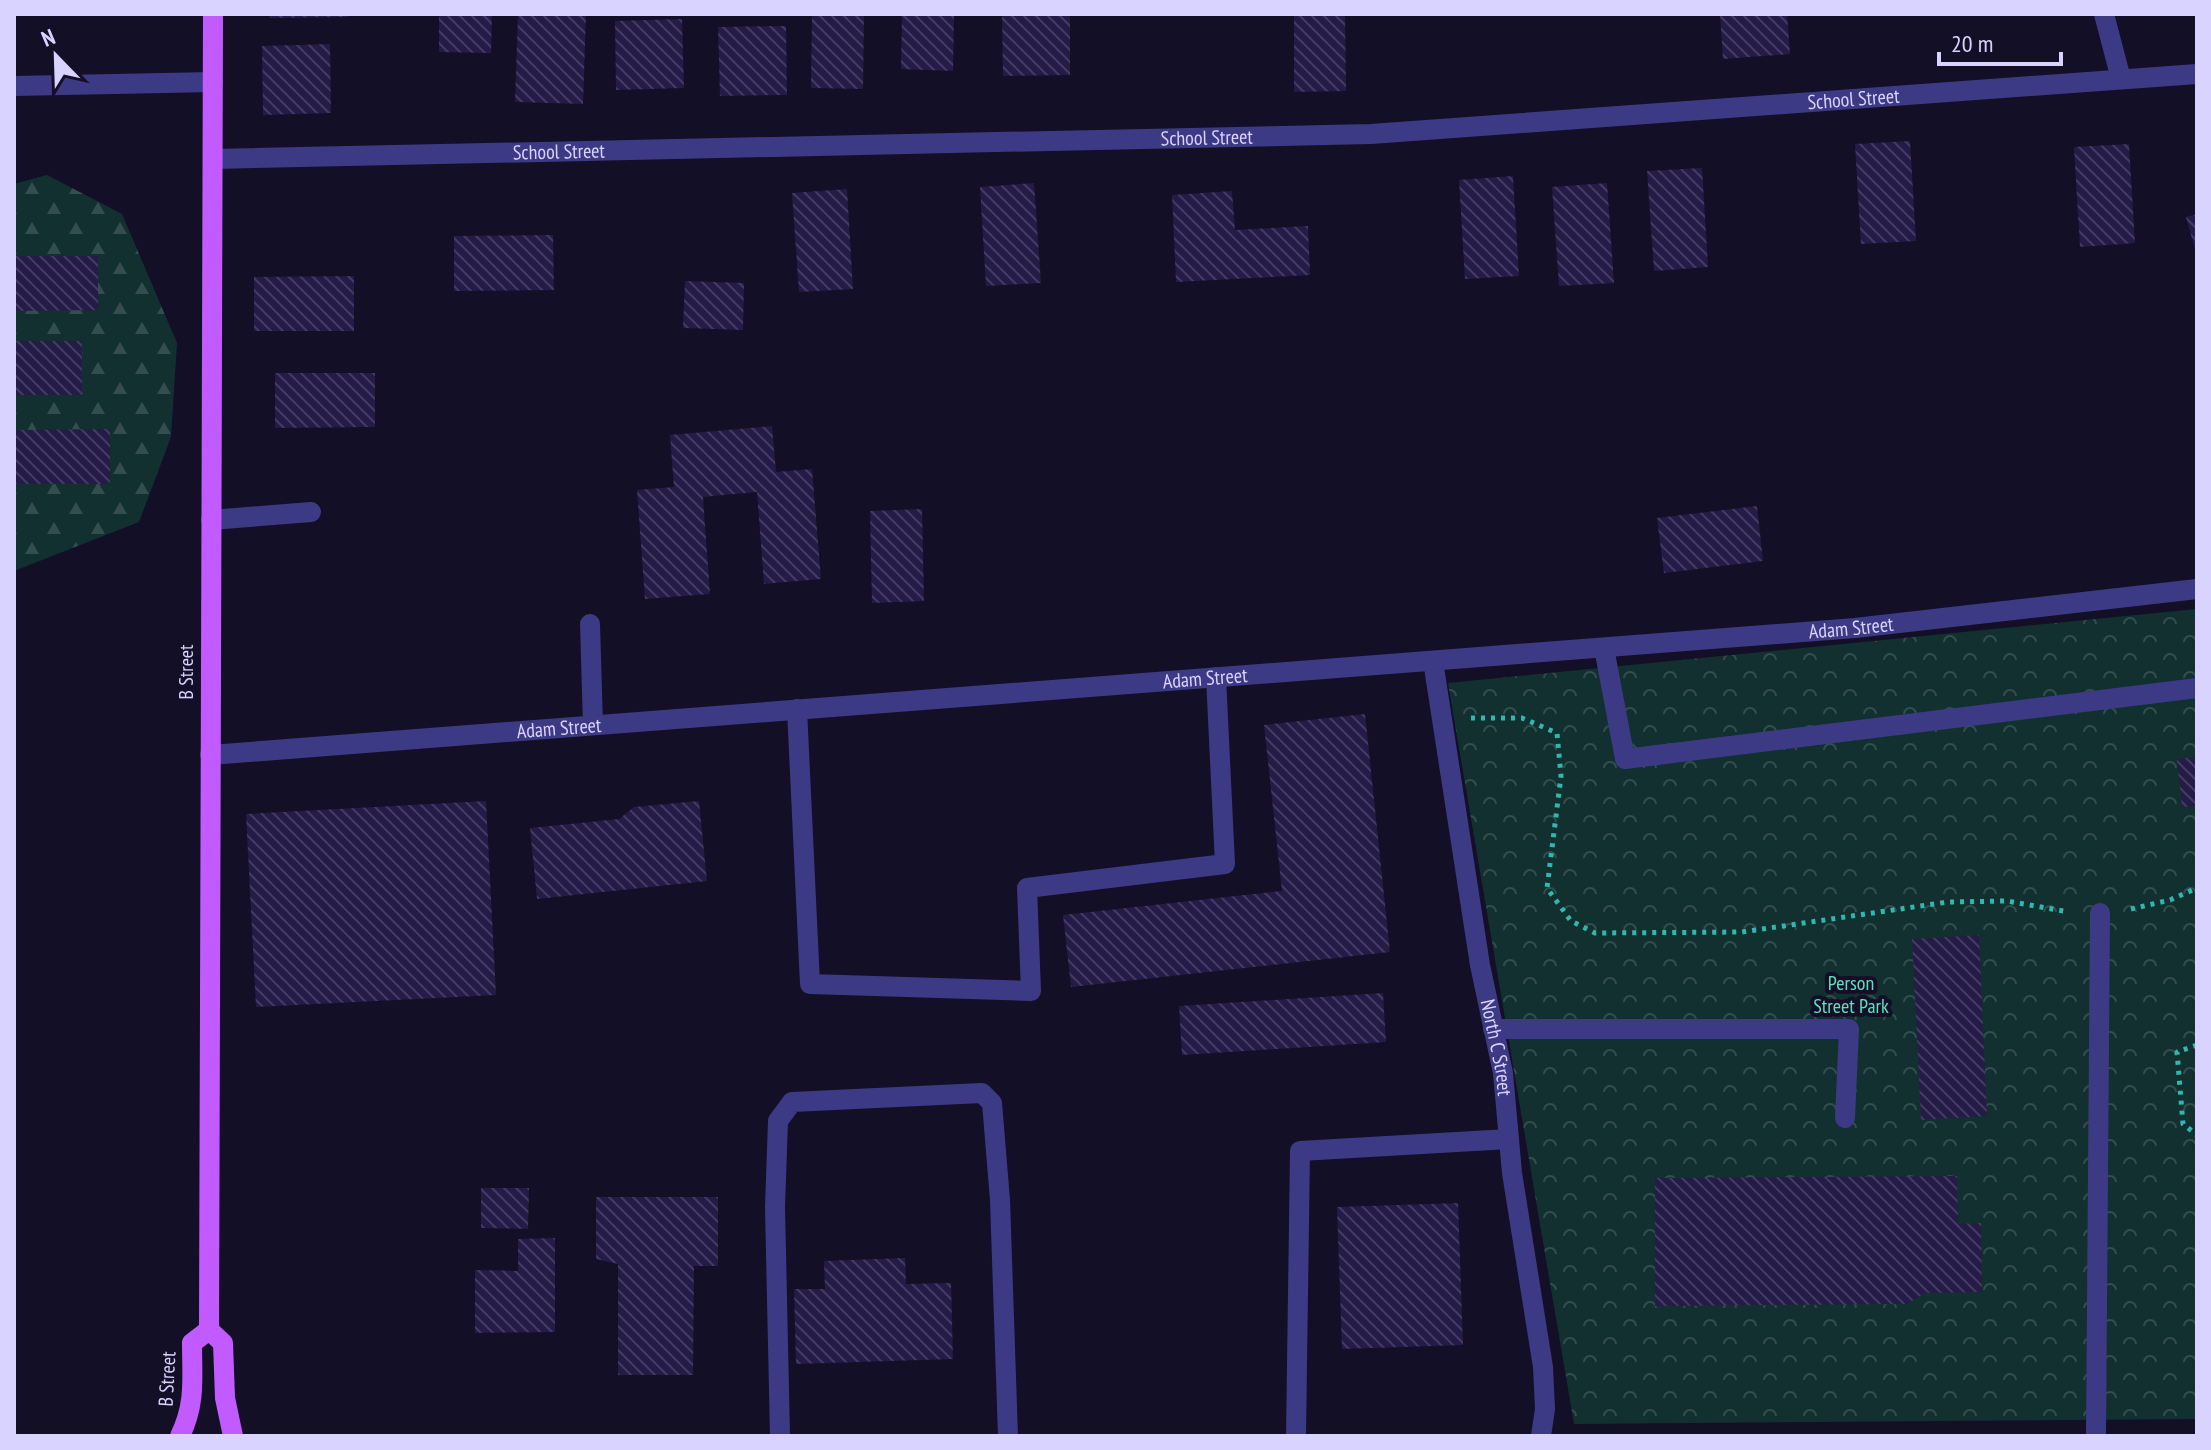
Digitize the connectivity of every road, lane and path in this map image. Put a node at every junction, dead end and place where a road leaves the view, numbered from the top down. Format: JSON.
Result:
{"nodes":[{"id":1,"x":213,"y":14,"type":"edge"},
{"id":2,"x":2104,"y":14,"type":"edge"},
{"id":3,"x":2197,"y":74,"type":"edge"},
{"id":4,"x":2121,"y":79,"type":"junction"},
{"id":5,"x":213,"y":82,"type":"junction"},
{"id":6,"x":14,"y":86,"type":"edge"},
{"id":7,"x":213,"y":159,"type":"junction"},
{"id":8,"x":311,"y":512,"type":"dead end"},
{"id":9,"x":211,"y":520,"type":"junction"},
{"id":10,"x":2197,"y":589,"type":"edge"},
{"id":11,"x":590,"y":624,"type":"dead end"},
{"id":12,"x":1604,"y":648,"type":"junction"},
{"id":13,"x":1433,"y":661,"type":"junction"},
{"id":14,"x":1216,"y":677,"type":"junction"},
{"id":15,"x":2197,"y":688,"type":"edge"},
{"id":16,"x":797,"y":709,"type":"junction"},
{"id":17,"x":1442,"y":718,"type":"junction"},
{"id":18,"x":593,"y":725,"type":"junction"},
{"id":19,"x":210,"y":755,"type":"junction"},
{"id":20,"x":2197,"y":888,"type":"edge"},
{"id":21,"x":2100,"y":913,"type":"junction"},
{"id":22,"x":1493,"y":1029,"type":"junction"},
{"id":23,"x":2197,"y":1045,"type":"edge"},
{"id":24,"x":1845,"y":1118,"type":"dead end"},
{"id":25,"x":2197,"y":1135,"type":"edge"},
{"id":26,"x":1509,"y":1139,"type":"junction"},
{"id":27,"x":209,"y":1330,"type":"junction"},
{"id":28,"x":180,"y":1436,"type":"edge"},
{"id":29,"x":233,"y":1436,"type":"edge"},
{"id":30,"x":780,"y":1436,"type":"edge"},
{"id":31,"x":1008,"y":1436,"type":"edge"},
{"id":32,"x":1296,"y":1436,"type":"edge"},
{"id":33,"x":1541,"y":1436,"type":"edge"},
{"id":34,"x":2096,"y":1436,"type":"edge"}],
"edges":[{"from":1,"to":5,"type":"main road","name":"B Street"},
{"from":2,"to":4,"type":"street"},
{"from":3,"to":4,"type":"street","name":"School Street"},
{"from":4,"to":7,"type":"street","name":"School Street"},
{"from":5,"to":6,"type":"street"},
{"from":5,"to":7,"type":"main road","name":"B Street"},
{"from":7,"to":9,"type":"main road","name":"B Street"},
{"from":8,"to":9,"type":"street"},
{"from":9,"to":19,"type":"main road","name":"B Street"},
{"from":10,"to":12,"type":"street","name":"Adam Street"},
{"from":11,"to":18,"type":"street"},
{"from":12,"to":13,"type":"street","name":"Adam Street"},
{"from":12,"to":15,"type":"street"},
{"from":13,"to":14,"type":"street","name":"Adam Street"},
{"from":13,"to":17,"type":"street","name":"North C Street"},
{"from":14,"to":16,"type":"street","name":"Adam Street"},
{"from":14,"to":16,"type":"street"},
{"from":16,"to":18,"type":"street","name":"Adam Street"},
{"from":17,"to":21,"type":"path"},
{"from":17,"to":22,"type":"street","name":"North C Street"},
{"from":18,"to":19,"type":"street","name":"Adam Street"},
{"from":19,"to":27,"type":"main road","name":"B Street"},
{"from":20,"to":21,"type":"path"},
{"from":21,"to":34,"type":"street"},
{"from":22,"to":24,"type":"street"},
{"from":22,"to":26,"type":"street","name":"North C Street"},
{"from":23,"to":25,"type":"path"},
{"from":26,"to":32,"type":"street"},
{"from":26,"to":33,"type":"street","name":"North C Street"},
{"from":27,"to":28,"type":"main road","name":"B Street"},
{"from":27,"to":29,"type":"main road","name":"B Street"},
{"from":30,"to":31,"type":"street"}]}
